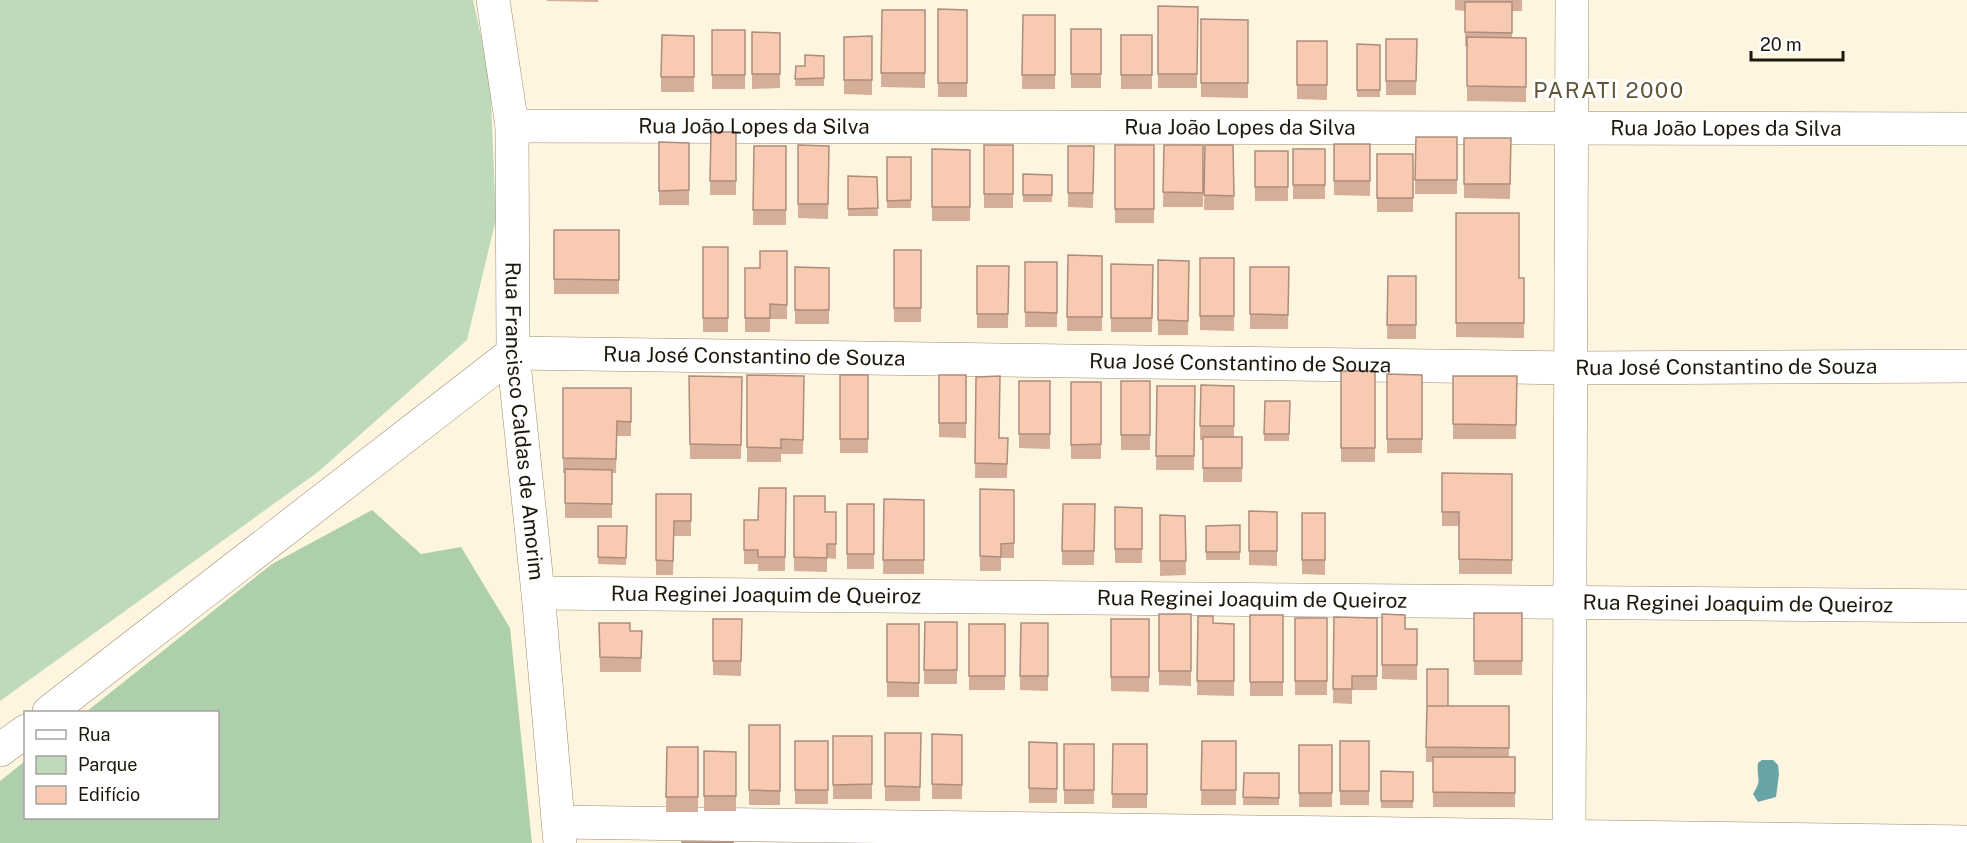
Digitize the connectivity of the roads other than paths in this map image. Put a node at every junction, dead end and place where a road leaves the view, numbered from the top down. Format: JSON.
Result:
{"nodes":[{"id":1,"x":493,"y":0,"type":"edge"},
{"id":2,"x":1572,"y":0,"type":"edge"},
{"id":3,"x":512,"y":126,"type":"junction"},
{"id":4,"x":1571,"y":128,"type":"junction"},
{"id":5,"x":1967,"y":129,"type":"edge"},
{"id":6,"x":513,"y":353,"type":"junction"},
{"id":7,"x":1967,"y":366,"type":"edge"},
{"id":8,"x":1571,"y":368,"type":"junction"},
{"id":9,"x":538,"y":594,"type":"junction"},
{"id":10,"x":1569,"y":602,"type":"junction"},
{"id":11,"x":1967,"y":606,"type":"edge"},
{"id":12,"x":50,"y":711,"type":"edge"},
{"id":13,"x":24,"y":732,"type":"edge"},
{"id":14,"x":0,"y":750,"type":"edge"},
{"id":15,"x":559,"y":832,"type":"edge"},
{"id":16,"x":1569,"y":840,"type":"edge"},
{"id":17,"x":1967,"y":842,"type":"edge"}],
"edges":[{"from":1,"to":3,"type":"street","name":"Rua Francisco Caldas de Amorim"},
{"from":2,"to":4,"type":"street"},
{"from":3,"to":4,"type":"street","name":"Rua João Lopes da Silva"},
{"from":3,"to":6,"type":"street","name":"Rua Francisco Caldas de Amorim"},
{"from":4,"to":5,"type":"street","name":"Rua João Lopes da Silva"},
{"from":4,"to":8,"type":"street"},
{"from":6,"to":8,"type":"street","name":"Rua José Constantino de Souza"},
{"from":6,"to":9,"type":"street","name":"Rua Francisco Caldas de Amorim"},
{"from":6,"to":12,"type":"street"},
{"from":7,"to":8,"type":"street","name":"Rua José Constantino de Souza"},
{"from":8,"to":10,"type":"street"},
{"from":9,"to":10,"type":"street","name":"Rua Reginei Joaquim de Queiroz"},
{"from":9,"to":15,"type":"street","name":"Rua Francisco Caldas de Amorim"},
{"from":10,"to":11,"type":"street","name":"Rua Reginei Joaquim de Queiroz"},
{"from":10,"to":16,"type":"street"},
{"from":13,"to":14,"type":"street"},
{"from":15,"to":16,"type":"street"},
{"from":16,"to":17,"type":"street"}]}
